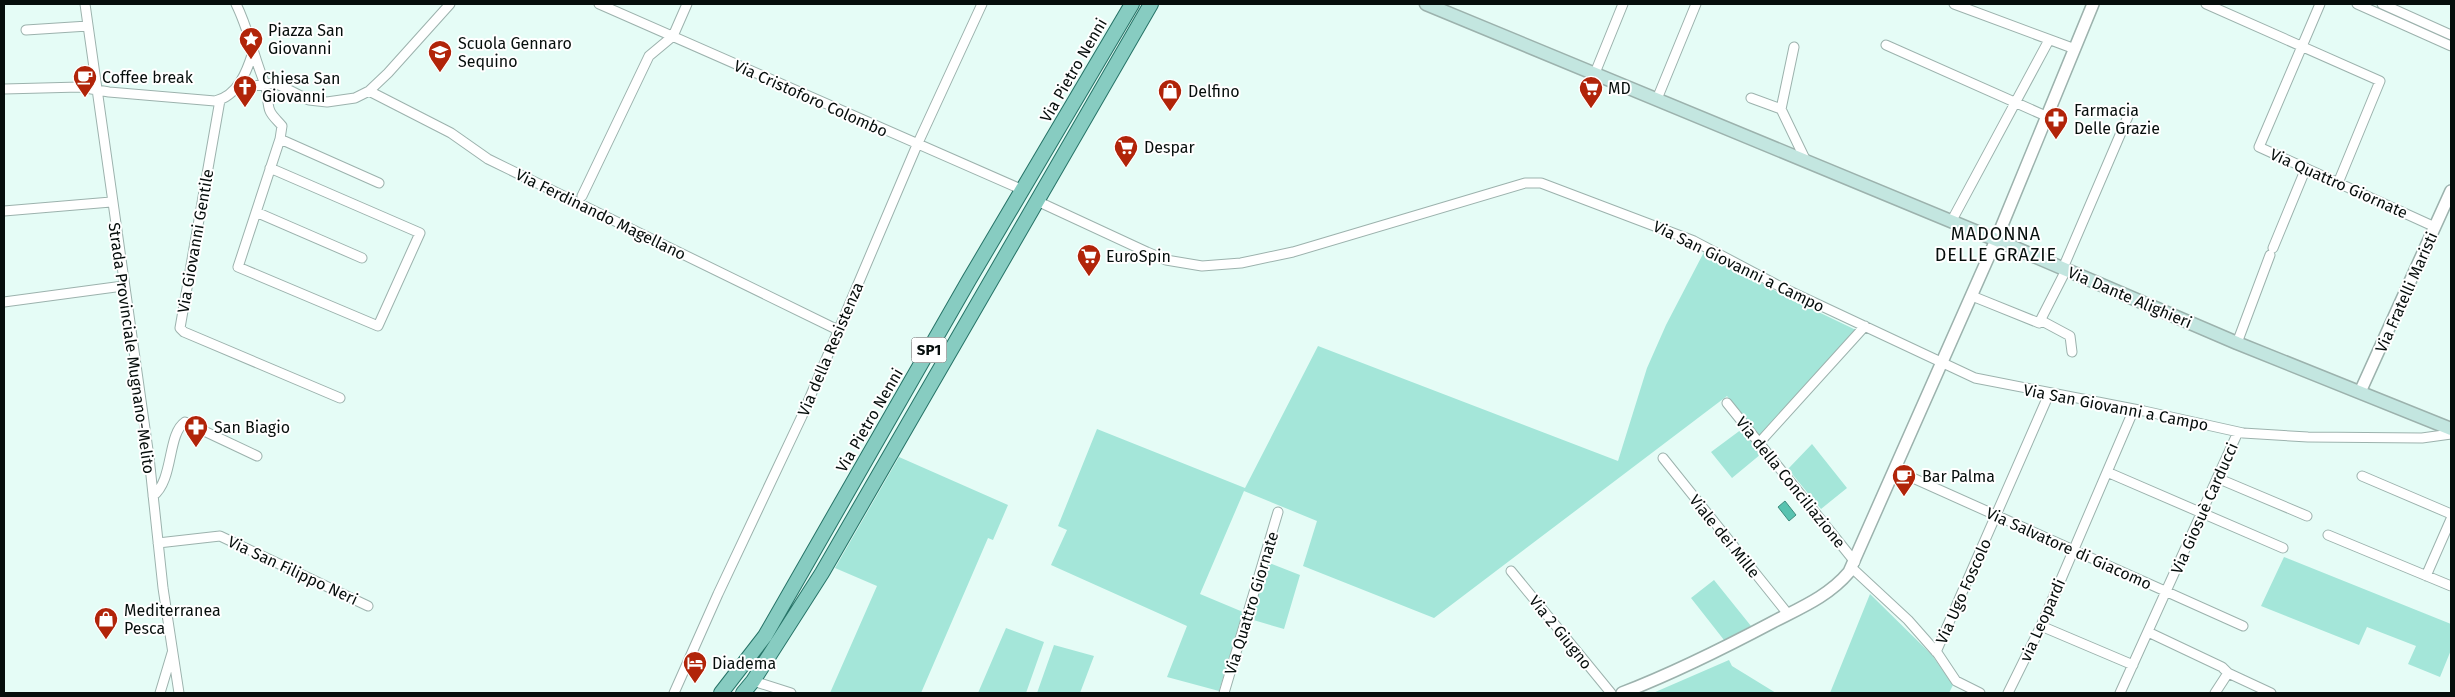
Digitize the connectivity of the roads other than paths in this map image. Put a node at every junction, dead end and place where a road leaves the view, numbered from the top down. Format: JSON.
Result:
{"nodes":[{"id":1,"x":85,"y":4,"type":"edge"},
{"id":2,"x":236,"y":4,"type":"edge"},
{"id":3,"x":450,"y":4,"type":"edge"},
{"id":4,"x":599,"y":4,"type":"edge"},
{"id":5,"x":687,"y":4,"type":"edge"},
{"id":6,"x":982,"y":4,"type":"edge"},
{"id":7,"x":1132,"y":4,"type":"edge"},
{"id":8,"x":1151,"y":4,"type":"edge"},
{"id":9,"x":1426,"y":4,"type":"edge"},
{"id":10,"x":1623,"y":4,"type":"edge"},
{"id":11,"x":1696,"y":4,"type":"edge"},
{"id":12,"x":1954,"y":4,"type":"edge"},
{"id":13,"x":2093,"y":4,"type":"edge"},
{"id":14,"x":2206,"y":4,"type":"edge"},
{"id":15,"x":2320,"y":4,"type":"edge"},
{"id":16,"x":2357,"y":4,"type":"edge"},
{"id":17,"x":2382,"y":4,"type":"edge"},
{"id":18,"x":88,"y":26,"type":"junction"},
{"id":19,"x":26,"y":30,"type":"dead end"},
{"id":20,"x":2451,"y":35,"type":"edge"},
{"id":21,"x":672,"y":36,"type":"junction"},
{"id":22,"x":2049,"y":40,"type":"junction"},
{"id":23,"x":1886,"y":45,"type":"dead end"},
{"id":24,"x":2451,"y":46,"type":"edge"},
{"id":25,"x":1794,"y":47,"type":"dead end"},
{"id":26,"x":2301,"y":48,"type":"junction"},
{"id":27,"x":2075,"y":49,"type":"junction"},
{"id":28,"x":253,"y":52,"type":"junction"},
{"id":29,"x":1595,"y":73,"type":"junction"},
{"id":30,"x":265,"y":84,"type":"junction"},
{"id":31,"x":236,"y":88,"type":"junction"},
{"id":32,"x":4,"y":89,"type":"edge"},
{"id":33,"x":97,"y":90,"type":"junction"},
{"id":34,"x":369,"y":90,"type":"junction"},
{"id":35,"x":1751,"y":98,"type":"dead end"},
{"id":36,"x":1657,"y":99,"type":"junction"},
{"id":37,"x":220,"y":100,"type":"junction"},
{"id":38,"x":2016,"y":102,"type":"junction"},
{"id":39,"x":1781,"y":110,"type":"junction"},
{"id":40,"x":2129,"y":114,"type":"dead end"},
{"id":41,"x":2048,"y":116,"type":"junction"},
{"id":42,"x":280,"y":139,"type":"junction"},
{"id":43,"x":917,"y":145,"type":"junction"},
{"id":44,"x":1808,"y":162,"type":"junction"},
{"id":45,"x":270,"y":168,"type":"junction"},
{"id":46,"x":2306,"y":168,"type":"junction"},
{"id":47,"x":379,"y":183,"type":"dead end"},
{"id":48,"x":2338,"y":183,"type":"junction"},
{"id":49,"x":1023,"y":190,"type":"junction"},
{"id":50,"x":2451,"y":191,"type":"edge"},
{"id":51,"x":582,"y":196,"type":"dead end"},
{"id":52,"x":1037,"y":201,"type":"junction"},
{"id":53,"x":111,"y":202,"type":"junction"},
{"id":54,"x":4,"y":211,"type":"edge"},
{"id":55,"x":256,"y":212,"type":"junction"},
{"id":56,"x":1951,"y":222,"type":"junction"},
{"id":57,"x":2435,"y":227,"type":"junction"},
{"id":58,"x":1996,"y":240,"type":"junction"},
{"id":59,"x":362,"y":258,"type":"dead end"},
{"id":60,"x":2065,"y":269,"type":"junction"},
{"id":61,"x":123,"y":286,"type":"junction"},
{"id":62,"x":1972,"y":296,"type":"junction"},
{"id":63,"x":4,"y":302,"type":"edge"},
{"id":64,"x":2042,"y":321,"type":"junction"},
{"id":65,"x":1865,"y":326,"type":"junction"},
{"id":66,"x":838,"y":330,"type":"junction"},
{"id":67,"x":2237,"y":343,"type":"junction"},
{"id":68,"x":2072,"y":352,"type":"dead end"},
{"id":69,"x":1942,"y":364,"type":"junction"},
{"id":70,"x":2360,"y":392,"type":"junction"},
{"id":71,"x":2049,"y":394,"type":"junction"},
{"id":72,"x":340,"y":398,"type":"dead end"},
{"id":73,"x":1727,"y":403,"type":"dead end"},
{"id":74,"x":2134,"y":409,"type":"junction"},
{"id":75,"x":2451,"y":429,"type":"edge"},
{"id":76,"x":2238,"y":432,"type":"junction"},
{"id":77,"x":2451,"y":434,"type":"edge"},
{"id":78,"x":1759,"y":442,"type":"junction"},
{"id":79,"x":257,"y":456,"type":"dead end"},
{"id":80,"x":1663,"y":458,"type":"dead end"},
{"id":81,"x":1895,"y":470,"type":"junction"},
{"id":82,"x":2107,"y":472,"type":"junction"},
{"id":83,"x":2362,"y":476,"type":"dead end"},
{"id":84,"x":2217,"y":478,"type":"junction"},
{"id":85,"x":153,"y":496,"type":"junction"},
{"id":86,"x":1278,"y":512,"type":"dead end"},
{"id":87,"x":2201,"y":513,"type":"junction"},
{"id":88,"x":2451,"y":514,"type":"edge"},
{"id":89,"x":1996,"y":515,"type":"junction"},
{"id":90,"x":2307,"y":516,"type":"dead end"},
{"id":91,"x":2451,"y":520,"type":"edge"},
{"id":92,"x":2328,"y":536,"type":"dead end"},
{"id":93,"x":158,"y":543,"type":"junction"},
{"id":94,"x":2283,"y":548,"type":"dead end"},
{"id":95,"x":2074,"y":550,"type":"junction"},
{"id":96,"x":1854,"y":565,"type":"junction"},
{"id":97,"x":1511,"y":571,"type":"dead end"},
{"id":98,"x":2426,"y":576,"type":"junction"},
{"id":99,"x":2451,"y":586,"type":"edge"},
{"id":100,"x":2166,"y":592,"type":"junction"},
{"id":101,"x":368,"y":606,"type":"dead end"},
{"id":102,"x":1788,"y":614,"type":"junction"},
{"id":103,"x":2041,"y":626,"type":"junction"},
{"id":104,"x":2244,"y":626,"type":"dead end"},
{"id":105,"x":2148,"y":632,"type":"junction"},
{"id":106,"x":172,"y":650,"type":"junction"},
{"id":107,"x":1936,"y":652,"type":"junction"},
{"id":108,"x":2133,"y":665,"type":"junction"},
{"id":109,"x":2228,"y":673,"type":"junction"},
{"id":110,"x":753,"y":681,"type":"junction"},
{"id":111,"x":2265,"y":692,"type":"edge"},
{"id":112,"x":160,"y":693,"type":"edge"},
{"id":113,"x":179,"y":693,"type":"edge"},
{"id":114,"x":674,"y":693,"type":"edge"},
{"id":115,"x":720,"y":693,"type":"edge"},
{"id":116,"x":743,"y":693,"type":"edge"},
{"id":117,"x":790,"y":693,"type":"edge"},
{"id":118,"x":1224,"y":693,"type":"edge"},
{"id":119,"x":1611,"y":693,"type":"edge"},
{"id":120,"x":1622,"y":693,"type":"edge"},
{"id":121,"x":1980,"y":693,"type":"edge"},
{"id":122,"x":2008,"y":693,"type":"edge"},
{"id":123,"x":2120,"y":693,"type":"edge"},
{"id":124,"x":2215,"y":693,"type":"edge"}],
"edges":[{"from":1,"to":18,"type":"street","name":"Strada Provinciale Mugnano-Melito"},
{"from":2,"to":28,"type":"street"},
{"from":3,"to":34,"type":"street"},
{"from":4,"to":21,"type":"street","name":"Via Cristoforo Colombo"},
{"from":5,"to":21,"type":"street"},
{"from":6,"to":43,"type":"street","name":"Via della Resistenza"},
{"from":7,"to":49,"type":"main road","name":"Via Pietro Nenni","number":"SP1"},
{"from":8,"to":52,"type":"main road","number":"SP1"},
{"from":9,"to":29,"type":"main road","name":"Via Dante Alighieri"},
{"from":10,"to":29,"type":"street"},
{"from":11,"to":36,"type":"street"},
{"from":12,"to":22,"type":"street"},
{"from":13,"to":27,"type":"street"},
{"from":14,"to":26,"type":"street"},
{"from":15,"to":26,"type":"street","name":"Via Quattro Giornate"},
{"from":16,"to":24,"type":"street"},
{"from":17,"to":20,"type":"street"},
{"from":18,"to":19,"type":"street"},
{"from":18,"to":33,"type":"street","name":"Strada Provinciale Mugnano-Melito"},
{"from":21,"to":43,"type":"street","name":"Via Cristoforo Colombo"},
{"from":21,"to":51,"type":"street"},
{"from":22,"to":27,"type":"street"},
{"from":22,"to":38,"type":"street"},
{"from":23,"to":38,"type":"street"},
{"from":25,"to":39,"type":"street"},
{"from":26,"to":46,"type":"street","name":"Via Quattro Giornate"},
{"from":26,"to":48,"type":"street"},
{"from":27,"to":41,"type":"street"},
{"from":28,"to":30,"type":"street"},
{"from":28,"to":31,"type":"street"},
{"from":29,"to":36,"type":"main road","name":"Via Dante Alighieri"},
{"from":30,"to":31,"type":"street"},
{"from":30,"to":34,"type":"street"},
{"from":30,"to":42,"type":"street"},
{"from":31,"to":37,"type":"street"},
{"from":32,"to":33,"type":"street"},
{"from":33,"to":37,"type":"street"},
{"from":33,"to":53,"type":"street","name":"Strada Provinciale Mugnano-Melito"},
{"from":34,"to":66,"type":"street","name":"Via Ferdinando Magellano"},
{"from":35,"to":39,"type":"street"},
{"from":36,"to":44,"type":"main road","name":"Via Dante Alighieri"},
{"from":37,"to":72,"type":"street","name":"Via Giovanni Gentile"},
{"from":38,"to":41,"type":"street"},
{"from":38,"to":56,"type":"street"},
{"from":39,"to":44,"type":"street"},
{"from":40,"to":60,"type":"street"},
{"from":41,"to":58,"type":"street"},
{"from":42,"to":45,"type":"street"},
{"from":42,"to":47,"type":"street"},
{"from":43,"to":49,"type":"street","name":"Via Cristoforo Colombo"},
{"from":43,"to":66,"type":"street","name":"Via della Resistenza"},
{"from":44,"to":56,"type":"main road","name":"Via Dante Alighieri"},
{"from":45,"to":55,"type":"street"},
{"from":45,"to":55,"type":"street"},
{"from":46,"to":48,"type":"street","name":"Via Quattro Giornate"},
{"from":46,"to":67,"type":"street"},
{"from":48,"to":57,"type":"street","name":"Via Quattro Giornate"},
{"from":49,"to":115,"type":"main road","name":"Via Pietro Nenni","number":"SP1"},
{"from":50,"to":57,"type":"street","name":"Via Fratelli Maristi"},
{"from":52,"to":65,"type":"street","name":"Via San Giovanni a Campo"},
{"from":52,"to":110,"type":"main road","number":"SP1"},
{"from":53,"to":54,"type":"street"},
{"from":53,"to":61,"type":"street","name":"Strada Provinciale Mugnano-Melito"},
{"from":55,"to":59,"type":"street"},
{"from":56,"to":58,"type":"main road","name":"Via Dante Alighieri"},
{"from":57,"to":70,"type":"street","name":"Via Fratelli Maristi"},
{"from":58,"to":60,"type":"main road","name":"Via Dante Alighieri"},
{"from":58,"to":62,"type":"street"},
{"from":60,"to":64,"type":"street"},
{"from":60,"to":67,"type":"main road","name":"Via Dante Alighieri"},
{"from":61,"to":63,"type":"street"},
{"from":61,"to":85,"type":"street","name":"Strada Provinciale Mugnano-Melito"},
{"from":62,"to":64,"type":"street"},
{"from":62,"to":69,"type":"street"},
{"from":64,"to":68,"type":"street"},
{"from":65,"to":69,"type":"street","name":"Via San Giovanni a Campo"},
{"from":65,"to":78,"type":"street"},
{"from":66,"to":114,"type":"street","name":"Via della Resistenza"},
{"from":67,"to":70,"type":"main road","name":"Via Dante Alighieri"},
{"from":69,"to":71,"type":"street","name":"Via San Giovanni a Campo"},
{"from":69,"to":81,"type":"street"},
{"from":70,"to":75,"type":"main road","name":"Via Dante Alighieri"},
{"from":71,"to":74,"type":"street","name":"Via San Giovanni a Campo"},
{"from":71,"to":89,"type":"street","name":"Via Ugo Foscolo"},
{"from":73,"to":78,"type":"street","name":"Via della Conciliazione"},
{"from":74,"to":76,"type":"street","name":"Via San Giovanni a Campo"},
{"from":74,"to":82,"type":"street","name":"via Leopardi"},
{"from":76,"to":77,"type":"street","name":"Via San Giovanni a Campo"},
{"from":76,"to":84,"type":"street","name":"Via Giosuè Carducci"},
{"from":78,"to":96,"type":"street","name":"Via della Conciliazione"},
{"from":79,"to":85,"type":"street"},
{"from":80,"to":102,"type":"street","name":"Viale dei Mille"},
{"from":81,"to":89,"type":"street","name":"Via Salvatore di Giacomo"},
{"from":81,"to":96,"type":"street"},
{"from":82,"to":87,"type":"street"},
{"from":82,"to":95,"type":"street","name":"via Leopardi"},
{"from":83,"to":88,"type":"street"},
{"from":84,"to":87,"type":"street","name":"Via Giosuè Carducci"},
{"from":84,"to":90,"type":"street"},
{"from":85,"to":93,"type":"street","name":"Strada Provinciale Mugnano-Melito"},
{"from":86,"to":118,"type":"street","name":"Via Quattro Giornate"},
{"from":87,"to":94,"type":"street"},
{"from":87,"to":100,"type":"street","name":"Via Giosuè Carducci"},
{"from":89,"to":95,"type":"street","name":"Via Salvatore di Giacomo"},
{"from":89,"to":107,"type":"street","name":"Via Ugo Foscolo"},
{"from":91,"to":98,"type":"street"},
{"from":92,"to":98,"type":"street"},
{"from":93,"to":101,"type":"street","name":"Via San Filippo Neri"},
{"from":93,"to":106,"type":"street","name":"Strada Provinciale Mugnano-Melito"},
{"from":95,"to":100,"type":"street","name":"Via Salvatore di Giacomo"},
{"from":95,"to":103,"type":"street","name":"via Leopardi"},
{"from":96,"to":102,"type":"street"},
{"from":96,"to":107,"type":"street","name":"Via della Conciliazione"},
{"from":97,"to":119,"type":"street","name":"Via 2 Giugno"},
{"from":98,"to":99,"type":"street"},
{"from":100,"to":104,"type":"street","name":"Via Salvatore di Giacomo"},
{"from":100,"to":105,"type":"street","name":"Via Giosuè Carducci"},
{"from":102,"to":120,"type":"street"},
{"from":103,"to":108,"type":"street"},
{"from":103,"to":122,"type":"street","name":"via Leopardi"},
{"from":105,"to":108,"type":"street","name":"Via Giosuè Carducci"},
{"from":105,"to":109,"type":"street"},
{"from":106,"to":112,"type":"street"},
{"from":106,"to":113,"type":"street","name":"Strada Provinciale Mugnano-Melito"},
{"from":107,"to":121,"type":"street","name":"Via della Conciliazione"},
{"from":108,"to":123,"type":"street","name":"Via Giosuè Carducci"},
{"from":109,"to":111,"type":"street"},
{"from":109,"to":124,"type":"street"},
{"from":110,"to":116,"type":"main road","number":"SP1"},
{"from":110,"to":117,"type":"street"}]}
